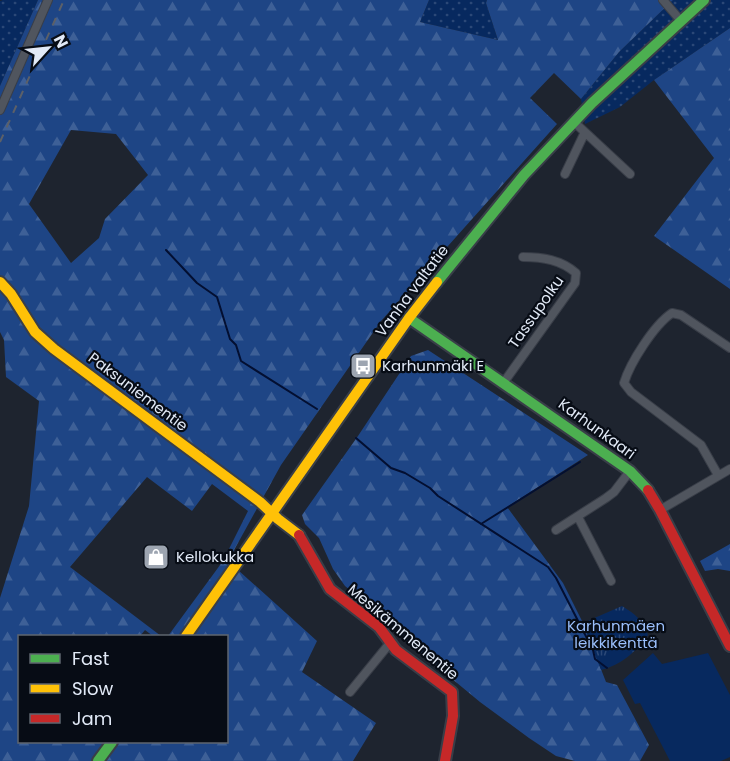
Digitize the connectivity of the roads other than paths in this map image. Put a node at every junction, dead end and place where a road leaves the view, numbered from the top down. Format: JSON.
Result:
{"nodes":[{"id":1,"x":48,"y":0,"type":"edge"},
{"id":2,"x":663,"y":0,"type":"edge"},
{"id":3,"x":704,"y":0,"type":"edge"},
{"id":4,"x":681,"y":21,"type":"junction"},
{"id":5,"x":0,"y":110,"type":"edge"},
{"id":6,"x":574,"y":122,"type":"junction"},
{"id":7,"x":585,"y":132,"type":"junction"},
{"id":8,"x":565,"y":174,"type":"dead end"},
{"id":9,"x":630,"y":174,"type":"dead end"},
{"id":10,"x":523,"y":256,"type":"dead end"},
{"id":11,"x":0,"y":282,"type":"edge"},
{"id":12,"x":409,"y":318,"type":"junction"},
{"id":13,"x":730,"y":348,"type":"edge"},
{"id":14,"x":504,"y":382,"type":"junction"},
{"id":15,"x":730,"y":469,"type":"edge"},
{"id":16,"x":630,"y":471,"type":"junction"},
{"id":17,"x":718,"y":475,"type":"junction"},
{"id":18,"x":660,"y":510,"type":"junction"},
{"id":19,"x":272,"y":513,"type":"junction"},
{"id":20,"x":578,"y":517,"type":"junction"},
{"id":21,"x":556,"y":530,"type":"dead end"},
{"id":22,"x":611,"y":581,"type":"dead end"},
{"id":23,"x":187,"y":635,"type":"edge"},
{"id":24,"x":390,"y":643,"type":"junction"},
{"id":25,"x":730,"y":646,"type":"edge"},
{"id":26,"x":350,"y":692,"type":"dead end"},
{"id":27,"x":111,"y":743,"type":"edge"},
{"id":28,"x":98,"y":761,"type":"edge"},
{"id":29,"x":445,"y":761,"type":"edge"}],
"edges":[{"from":1,"to":5,"type":"street"},
{"from":2,"to":4,"type":"street"},
{"from":3,"to":4,"type":"street","name":"Vanha valtatie"},
{"from":4,"to":6,"type":"street","name":"Vanha valtatie"},
{"from":6,"to":7,"type":"street"},
{"from":6,"to":12,"type":"street","name":"Vanha valtatie"},
{"from":7,"to":8,"type":"street"},
{"from":7,"to":9,"type":"street"},
{"from":10,"to":14,"type":"street","name":"Tassupolku"},
{"from":11,"to":19,"type":"street","name":"Paksuniementie"},
{"from":12,"to":14,"type":"street","name":"Karhunkaari"},
{"from":12,"to":19,"type":"street","name":"Vanha valtatie"},
{"from":13,"to":17,"type":"street"},
{"from":14,"to":16,"type":"street","name":"Karhunkaari"},
{"from":15,"to":17,"type":"street"},
{"from":16,"to":18,"type":"street","name":"Karhunkaari"},
{"from":16,"to":20,"type":"street"},
{"from":17,"to":18,"type":"street"},
{"from":18,"to":25,"type":"street","name":"Karhunkaari"},
{"from":19,"to":23,"type":"street","name":"Vanha valtatie"},
{"from":19,"to":24,"type":"street","name":"Mesikämmenentie"},
{"from":20,"to":21,"type":"street"},
{"from":20,"to":22,"type":"street"},
{"from":24,"to":26,"type":"street"},
{"from":24,"to":29,"type":"street","name":"Mesikämmenentie"},
{"from":27,"to":28,"type":"street"}]}
